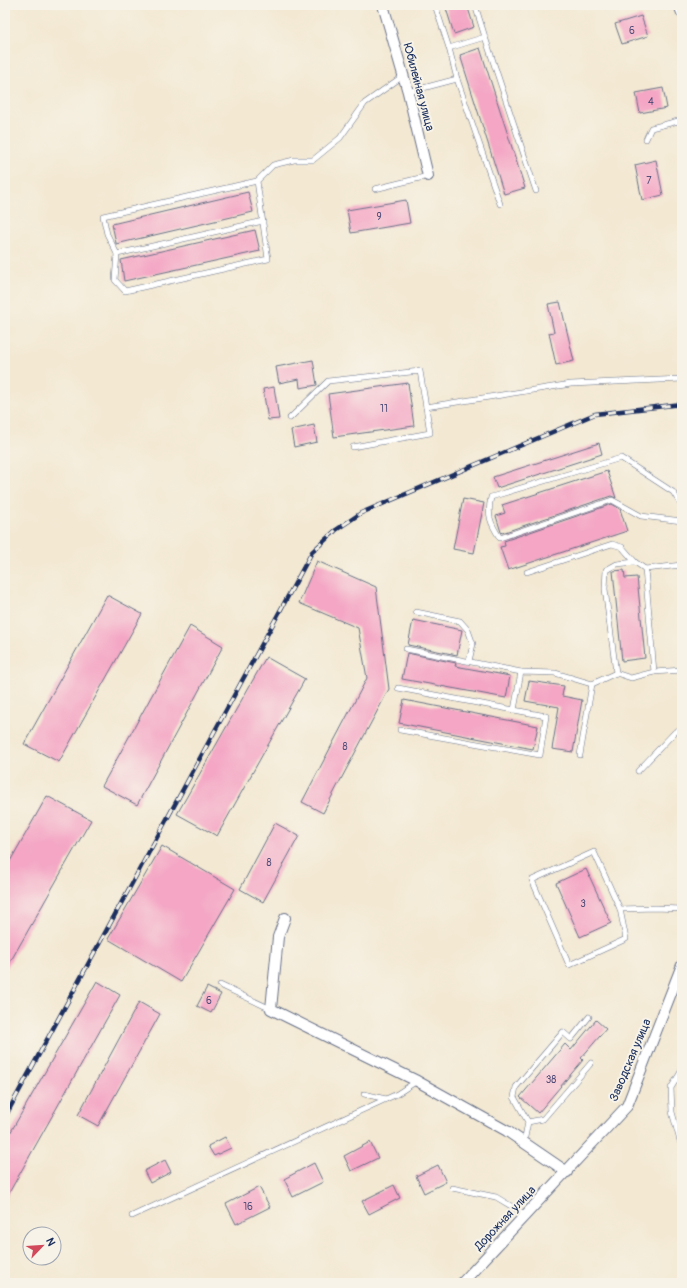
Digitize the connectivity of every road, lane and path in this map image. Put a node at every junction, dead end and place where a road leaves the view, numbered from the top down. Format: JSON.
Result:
{"nodes":[{"id":1,"x":383,"y":5,"type":"edge"},
{"id":2,"x":436,"y":5,"type":"edge"},
{"id":3,"x":475,"y":5,"type":"edge"},
{"id":4,"x":679,"y":5,"type":"edge"},
{"id":5,"x":682,"y":13,"type":"edge"},
{"id":6,"x":486,"y":37,"type":"junction"},
{"id":7,"x":449,"y":48,"type":"junction"},
{"id":8,"x":403,"y":76,"type":"junction"},
{"id":9,"x":457,"y":79,"type":"junction"},
{"id":10,"x":408,"y":92,"type":"junction"},
{"id":11,"x":682,"y":120,"type":"edge"},
{"id":12,"x":646,"y":138,"type":"dead end"},
{"id":13,"x":428,"y":176,"type":"joint"},
{"id":14,"x":257,"y":181,"type":"junction"},
{"id":15,"x":376,"y":189,"type":"dead end"},
{"id":16,"x":536,"y":191,"type":"dead end"},
{"id":17,"x":500,"y":204,"type":"dead end"},
{"id":18,"x":263,"y":221,"type":"junction"},
{"id":19,"x":117,"y":254,"type":"junction"},
{"id":20,"x":682,"y":379,"type":"edge"},
{"id":21,"x":426,"y":407,"type":"junction"},
{"id":22,"x":290,"y":418,"type":"dead end"},
{"id":23,"x":353,"y":447,"type":"dead end"},
{"id":24,"x":682,"y":506,"type":"edge"},
{"id":25,"x":682,"y":521,"type":"edge"},
{"id":26,"x":635,"y":562,"type":"junction"},
{"id":27,"x":682,"y":565,"type":"edge"},
{"id":28,"x":645,"y":569,"type":"junction"},
{"id":29,"x":527,"y":572,"type":"dead end"},
{"id":30,"x":416,"y":612,"type":"dead end"},
{"id":31,"x":406,"y":648,"type":"dead end"},
{"id":32,"x":469,"y":661,"type":"junction"},
{"id":33,"x":682,"y":670,"type":"edge"},
{"id":34,"x":520,"y":672,"type":"junction"},
{"id":35,"x":654,"y":672,"type":"junction"},
{"id":36,"x":616,"y":673,"type":"junction"},
{"id":37,"x":592,"y":684,"type":"junction"},
{"id":38,"x":398,"y":688,"type":"dead end"},
{"id":39,"x":514,"y":710,"type":"junction"},
{"id":40,"x":682,"y":728,"type":"edge"},
{"id":41,"x":400,"y":730,"type":"dead end"},
{"id":42,"x":580,"y":755,"type":"dead end"},
{"id":43,"x":638,"y":771,"type":"dead end"},
{"id":44,"x":620,"y":909,"type":"junction"},
{"id":45,"x":682,"y":909,"type":"edge"},
{"id":46,"x":285,"y":918,"type":"dead end"},
{"id":47,"x":682,"y":965,"type":"edge"},
{"id":48,"x":220,"y":985,"type":"dead end"},
{"id":49,"x":271,"y":1009,"type":"junction"},
{"id":50,"x":589,"y":1017,"type":"dead end"},
{"id":51,"x":591,"y":1063,"type":"dead end"},
{"id":52,"x":682,"y":1070,"type":"edge"},
{"id":53,"x":417,"y":1081,"type":"junction"},
{"id":54,"x":364,"y":1094,"type":"dead end"},
{"id":55,"x":386,"y":1099,"type":"junction"},
{"id":56,"x":528,"y":1122,"type":"junction"},
{"id":57,"x":680,"y":1141,"type":"dead end"},
{"id":58,"x":524,"y":1142,"type":"junction"},
{"id":59,"x":567,"y":1172,"type":"junction"},
{"id":60,"x":452,"y":1188,"type":"dead end"},
{"id":61,"x":526,"y":1215,"type":"junction"},
{"id":62,"x":132,"y":1216,"type":"dead end"},
{"id":63,"x":462,"y":1283,"type":"edge"}],
"edges":[{"from":1,"to":8,"type":"street","name":"Юбилейная улица"},
{"from":2,"to":7,"type":"lane"},
{"from":3,"to":6,"type":"lane"},
{"from":4,"to":5,"type":"street"},
{"from":6,"to":7,"type":"lane"},
{"from":6,"to":16,"type":"lane"},
{"from":7,"to":9,"type":"lane"},
{"from":8,"to":10,"type":"street","name":"Юбилейная улица"},
{"from":8,"to":14,"type":"lane"},
{"from":9,"to":10,"type":"lane"},
{"from":9,"to":17,"type":"lane"},
{"from":10,"to":13,"type":"street","name":"Юбилейная улица"},
{"from":11,"to":12,"type":"lane"},
{"from":13,"to":15,"type":"lane"},
{"from":14,"to":18,"type":"lane"},
{"from":14,"to":19,"type":"lane"},
{"from":18,"to":19,"type":"lane"},
{"from":18,"to":19,"type":"lane"},
{"from":20,"to":21,"type":"lane"},
{"from":21,"to":22,"type":"lane"},
{"from":21,"to":23,"type":"lane"},
{"from":24,"to":25,"type":"lane"},
{"from":26,"to":28,"type":"lane"},
{"from":26,"to":29,"type":"lane"},
{"from":26,"to":36,"type":"lane"},
{"from":27,"to":28,"type":"lane"},
{"from":28,"to":35,"type":"lane"},
{"from":30,"to":32,"type":"lane"},
{"from":31,"to":32,"type":"lane"},
{"from":32,"to":34,"type":"lane"},
{"from":33,"to":35,"type":"lane"},
{"from":34,"to":37,"type":"lane"},
{"from":34,"to":39,"type":"lane"},
{"from":35,"to":36,"type":"lane"},
{"from":36,"to":37,"type":"lane"},
{"from":37,"to":42,"type":"lane"},
{"from":38,"to":39,"type":"lane"},
{"from":39,"to":41,"type":"lane"},
{"from":40,"to":43,"type":"lane"},
{"from":44,"to":44,"type":"lane"},
{"from":44,"to":45,"type":"lane"},
{"from":46,"to":49,"type":"street"},
{"from":47,"to":59,"type":"street","name":"Заводская улица"},
{"from":48,"to":49,"type":"lane"},
{"from":49,"to":53,"type":"street"},
{"from":50,"to":56,"type":"lane"},
{"from":51,"to":56,"type":"lane"},
{"from":52,"to":57,"type":"lane"},
{"from":53,"to":55,"type":"lane"},
{"from":53,"to":58,"type":"street"},
{"from":54,"to":55,"type":"lane"},
{"from":55,"to":62,"type":"lane"},
{"from":56,"to":58,"type":"lane"},
{"from":58,"to":59,"type":"street"},
{"from":59,"to":61,"type":"street","name":"Дорожная улица"},
{"from":60,"to":61,"type":"lane"},
{"from":61,"to":63,"type":"street","name":"Дорожная улица"}]}
